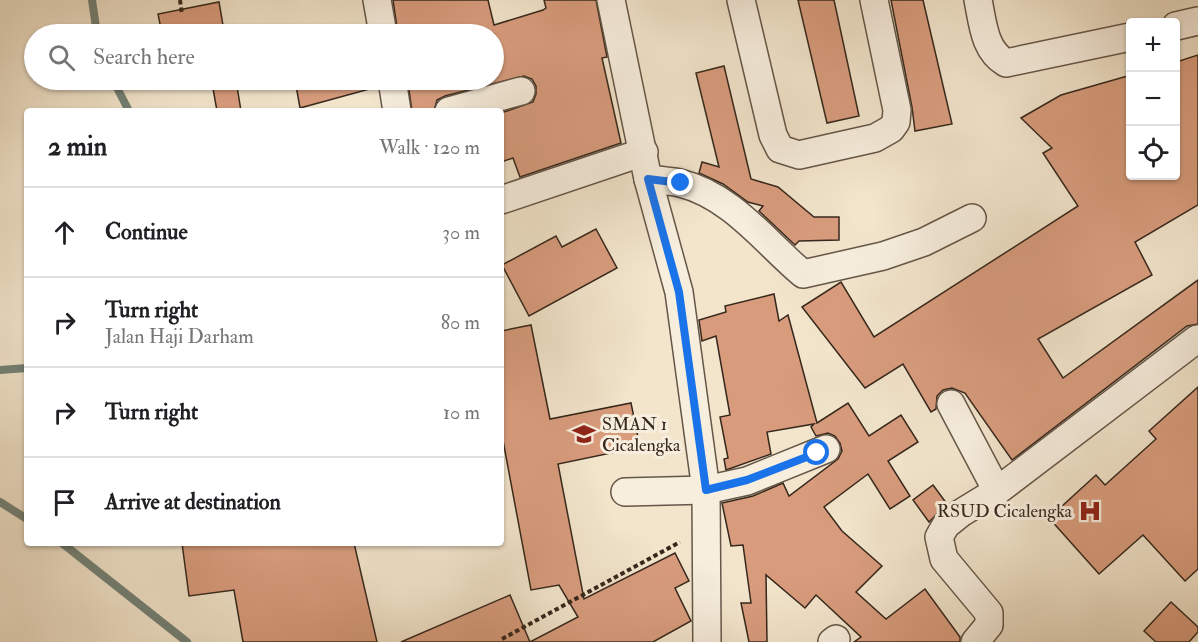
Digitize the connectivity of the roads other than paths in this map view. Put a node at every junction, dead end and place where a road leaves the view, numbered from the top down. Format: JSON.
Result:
{"nodes":[{"id":1,"x":377,"y":0,"type":"edge"},
{"id":2,"x":611,"y":0,"type":"edge"},
{"id":3,"x":741,"y":0,"type":"edge"},
{"id":4,"x":874,"y":0,"type":"edge"},
{"id":5,"x":978,"y":0,"type":"edge"},
{"id":6,"x":1198,"y":21,"type":"edge"},
{"id":7,"x":381,"y":24,"type":"edge"},
{"id":8,"x":1180,"y":25,"type":"edge"},
{"id":9,"x":1126,"y":38,"type":"edge"},
{"id":10,"x":394,"y":90,"type":"edge"},
{"id":11,"x":521,"y":91,"type":"dead end"},
{"id":12,"x":397,"y":108,"type":"edge"},
{"id":13,"x":460,"y":108,"type":"edge"},
{"id":14,"x":644,"y":152,"type":"junction"},
{"id":15,"x":648,"y":179,"type":"junction"},
{"id":16,"x":504,"y":199,"type":"edge"},
{"id":17,"x":972,"y":218,"type":"dead end"},
{"id":18,"x":1197,"y":339,"type":"edge"},
{"id":19,"x":951,"y":404,"type":"dead end"},
{"id":20,"x":826,"y":449,"type":"dead end"},
{"id":21,"x":706,"y":490,"type":"junction"},
{"id":22,"x":997,"y":491,"type":"junction"},
{"id":23,"x":625,"y":492,"type":"dead end"},
{"id":24,"x":707,"y":642,"type":"edge"},
{"id":25,"x":975,"y":642,"type":"edge"}],
"edges":[{"from":1,"to":7,"type":"street"},
{"from":2,"to":14,"type":"street"},
{"from":3,"to":4,"type":"street"},
{"from":5,"to":9,"type":"street"},
{"from":6,"to":8,"type":"street"},
{"from":10,"to":12,"type":"street"},
{"from":11,"to":13,"type":"street"},
{"from":14,"to":15,"type":"street"},
{"from":14,"to":16,"type":"street"},
{"from":15,"to":17,"type":"street"},
{"from":15,"to":21,"type":"street"},
{"from":18,"to":22,"type":"street"},
{"from":19,"to":22,"type":"street"},
{"from":20,"to":21,"type":"street"},
{"from":21,"to":23,"type":"street"},
{"from":21,"to":24,"type":"street"},
{"from":22,"to":25,"type":"street"}]}
